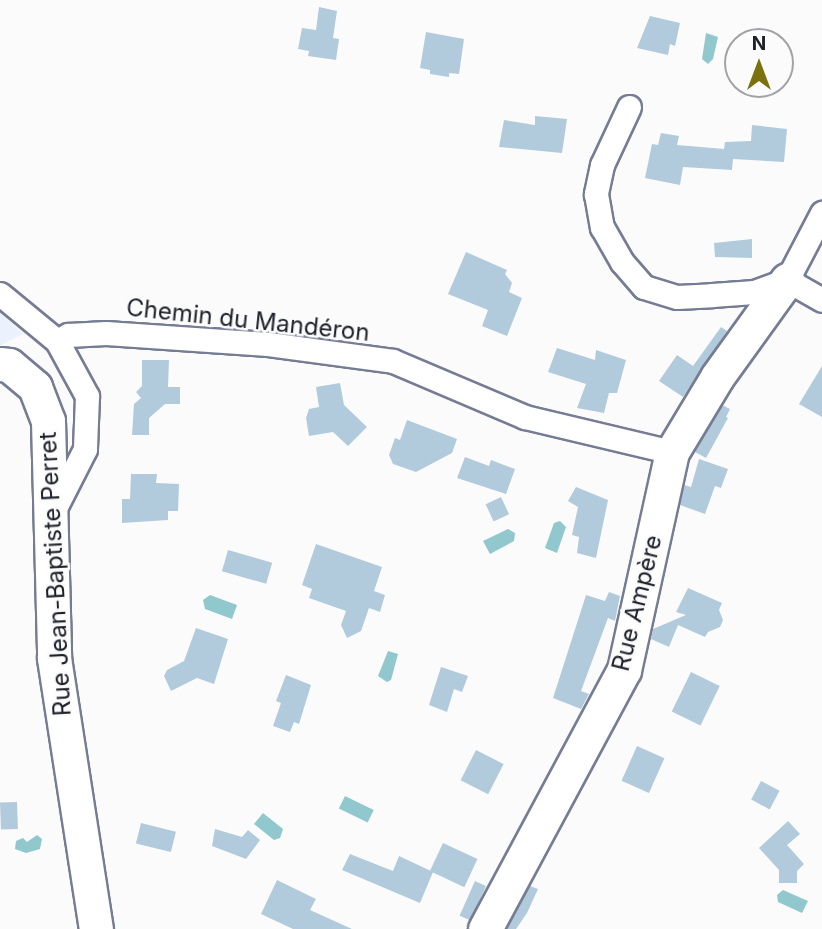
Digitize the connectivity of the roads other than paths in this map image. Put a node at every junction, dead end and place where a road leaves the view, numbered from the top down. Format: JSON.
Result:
{"nodes":[{"id":1,"x":629,"y":107,"type":"dead end"},
{"id":2,"x":822,"y":213,"type":"edge"},
{"id":3,"x":787,"y":280,"type":"junction"},
{"id":4,"x":0,"y":294,"type":"edge"},
{"id":5,"x":822,"y":300,"type":"edge"},
{"id":6,"x":57,"y":341,"type":"junction"},
{"id":7,"x":0,"y":364,"type":"edge"},
{"id":8,"x":672,"y":452,"type":"junction"},
{"id":9,"x":51,"y":516,"type":"junction"},
{"id":10,"x":96,"y":929,"type":"edge"},
{"id":11,"x":485,"y":929,"type":"edge"}],
"edges":[{"from":1,"to":3,"type":"street"},
{"from":2,"to":3,"type":"street"},
{"from":3,"to":5,"type":"street"},
{"from":3,"to":8,"type":"street","name":"Rue Ampère"},
{"from":4,"to":6,"type":"street"},
{"from":6,"to":8,"type":"street","name":"Chemin du Mandéron"},
{"from":6,"to":9,"type":"street"},
{"from":7,"to":9,"type":"street","name":"Rue Jean-Baptiste Perret"},
{"from":8,"to":11,"type":"street","name":"Rue Ampère"},
{"from":9,"to":10,"type":"street","name":"Rue Jean-Baptiste Perret"}]}
